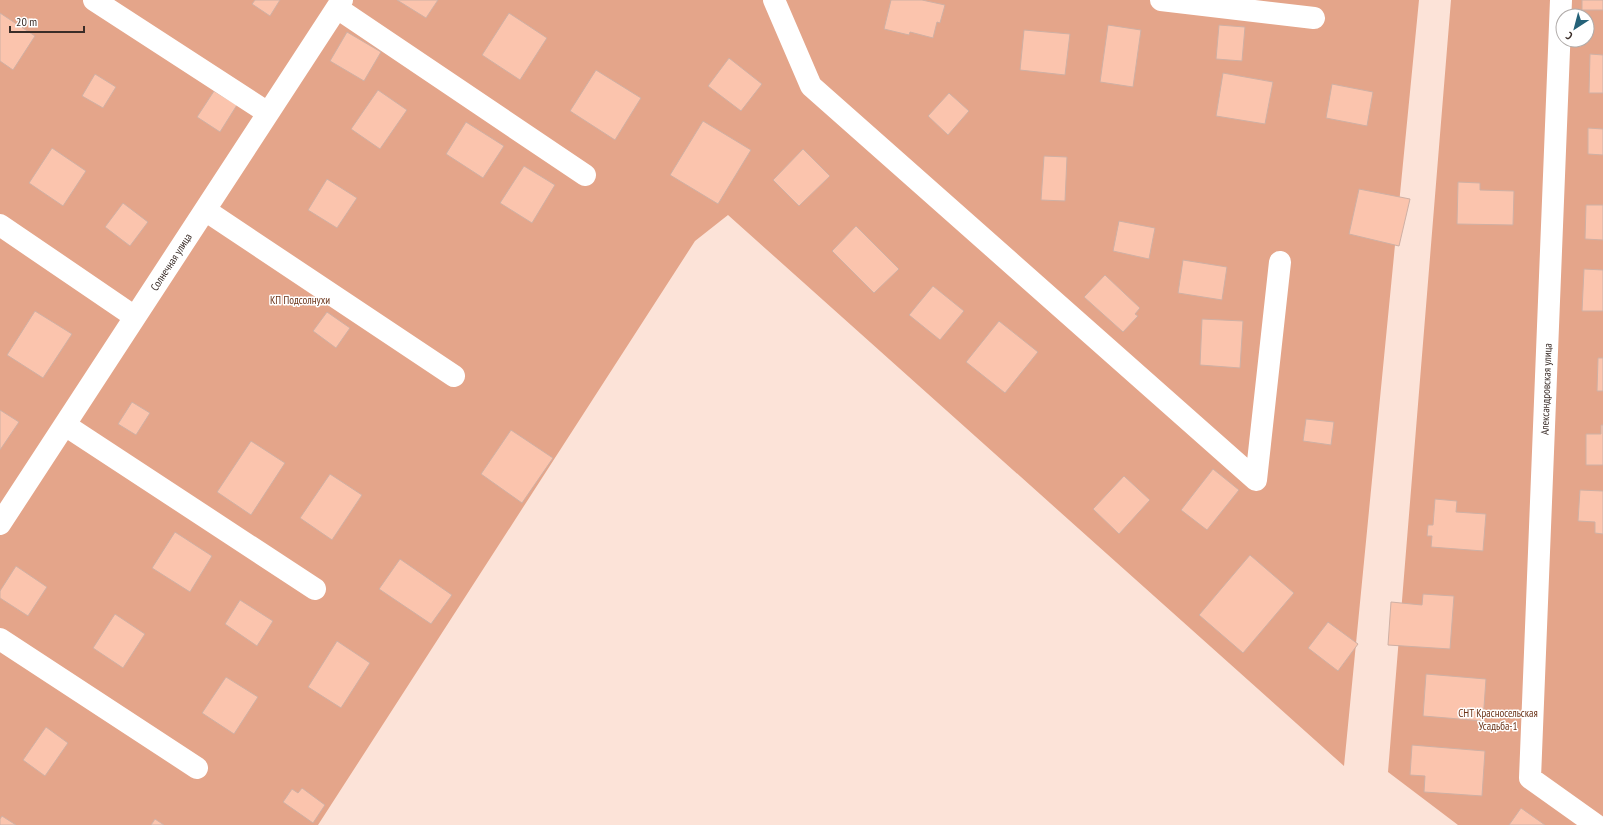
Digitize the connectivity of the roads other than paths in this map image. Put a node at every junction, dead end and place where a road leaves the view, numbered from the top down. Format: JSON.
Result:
{"nodes":[{"id":1,"x":94,"y":0,"type":"edge"},
{"id":2,"x":774,"y":0,"type":"edge"},
{"id":3,"x":1161,"y":0,"type":"edge"},
{"id":4,"x":1561,"y":0,"type":"edge"},
{"id":5,"x":339,"y":4,"type":"edge"},
{"id":6,"x":1314,"y":18,"type":"dead end"},
{"id":7,"x":268,"y":113,"type":"junction"},
{"id":8,"x":585,"y":175,"type":"dead end"},
{"id":9,"x":205,"y":210,"type":"junction"},
{"id":10,"x":0,"y":225,"type":"edge"},
{"id":11,"x":1280,"y":262,"type":"dead end"},
{"id":12,"x":135,"y":317,"type":"junction"},
{"id":13,"x":454,"y":376,"type":"dead end"},
{"id":14,"x":65,"y":425,"type":"junction"},
{"id":15,"x":0,"y":524,"type":"edge"},
{"id":16,"x":314,"y":589,"type":"dead end"},
{"id":17,"x":0,"y":640,"type":"edge"},
{"id":18,"x":197,"y":768,"type":"dead end"},
{"id":19,"x":1596,"y":825,"type":"edge"}],
"edges":[{"from":1,"to":7,"type":"street"},
{"from":2,"to":11,"type":"street"},
{"from":3,"to":6,"type":"street"},
{"from":4,"to":19,"type":"street","name":"Александровская улица"},
{"from":5,"to":7,"type":"street","name":"Солнечная улица"},
{"from":5,"to":8,"type":"street"},
{"from":7,"to":9,"type":"street","name":"Солнечная улица"},
{"from":9,"to":12,"type":"street","name":"Солнечная улица"},
{"from":9,"to":13,"type":"street"},
{"from":10,"to":12,"type":"street"},
{"from":12,"to":14,"type":"street","name":"Солнечная улица"},
{"from":14,"to":15,"type":"street","name":"Солнечная улица"},
{"from":14,"to":16,"type":"street"},
{"from":17,"to":18,"type":"street"}]}
